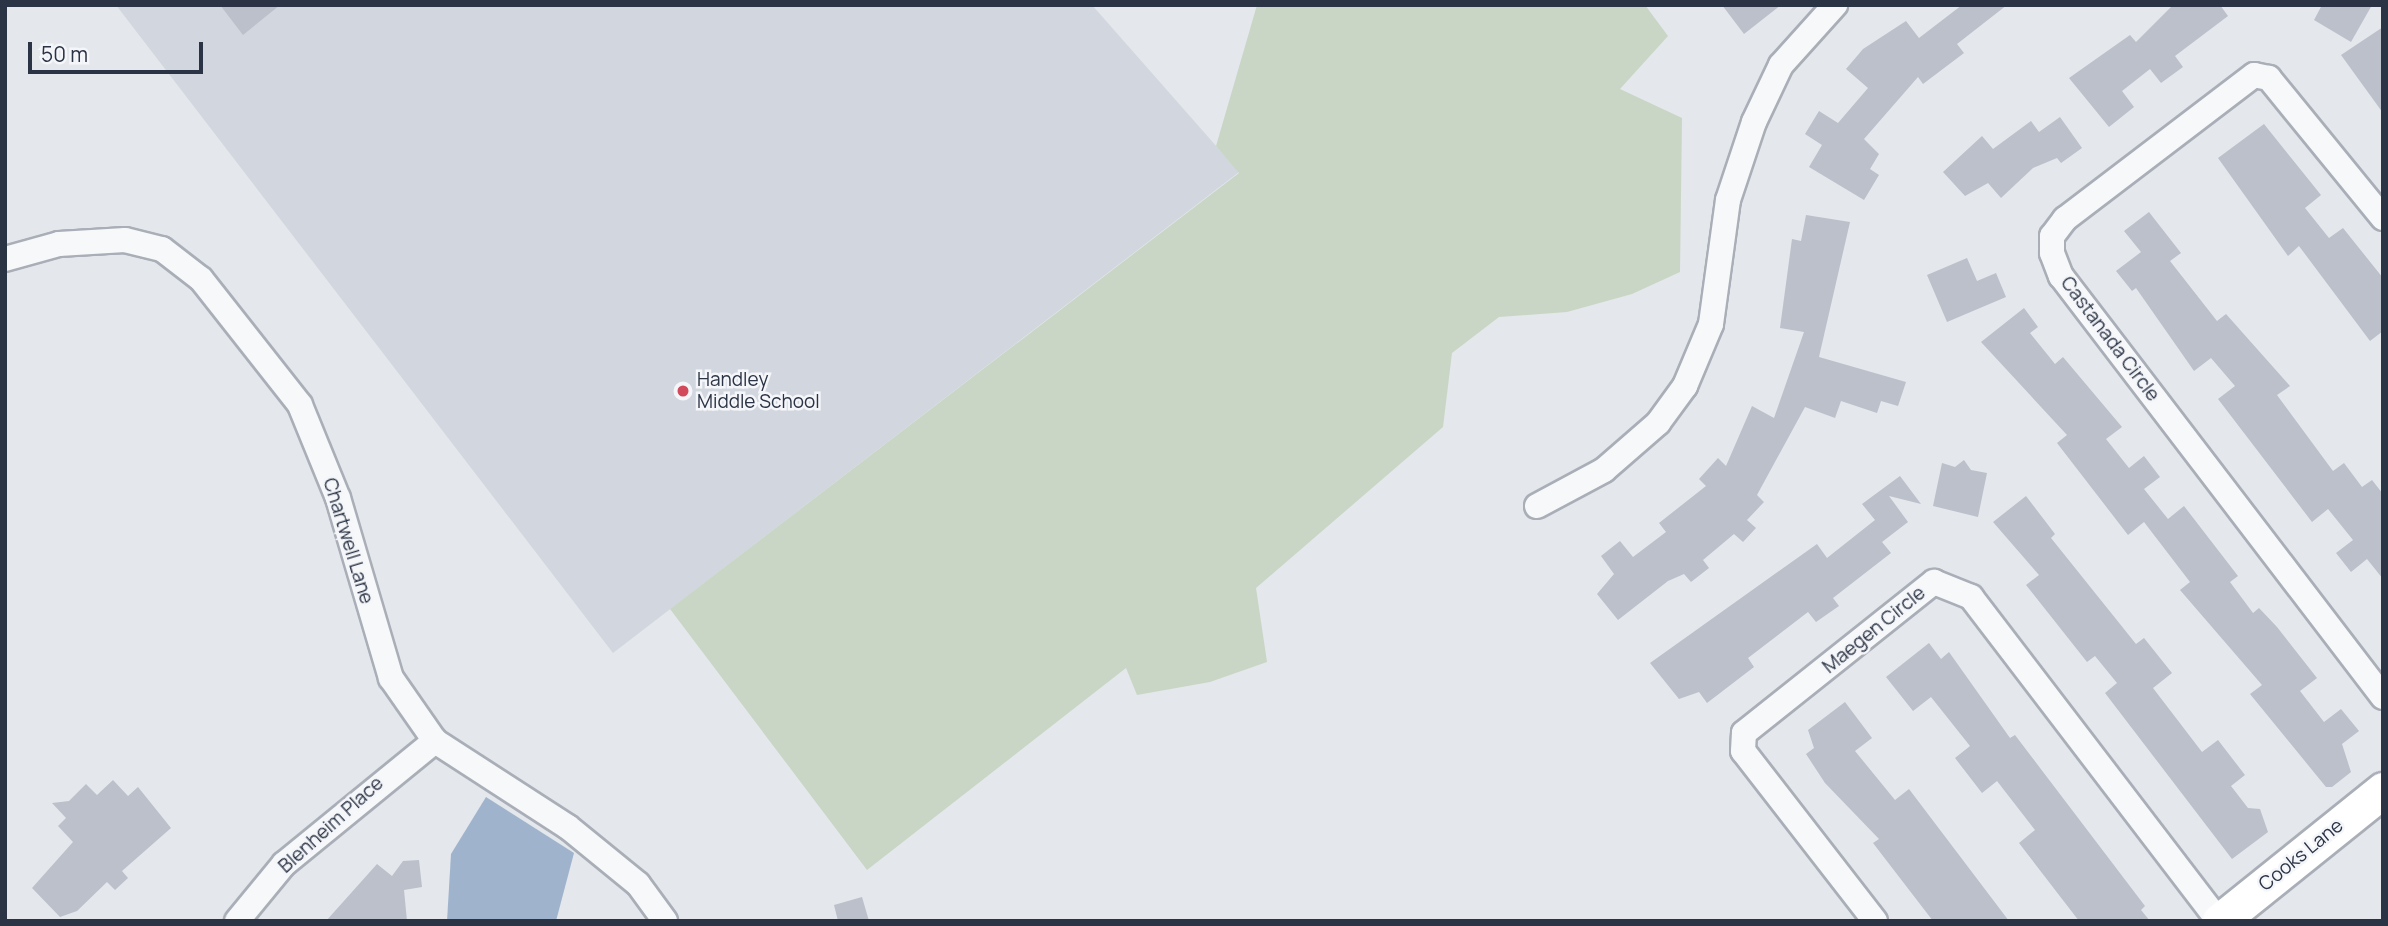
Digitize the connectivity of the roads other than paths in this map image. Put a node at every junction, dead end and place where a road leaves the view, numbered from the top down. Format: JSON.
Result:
{"nodes":[{"id":1,"x":1835,"y":5,"type":"edge"},
{"id":2,"x":2383,"y":218,"type":"edge"},
{"id":3,"x":5,"y":259,"type":"edge"},
{"id":4,"x":1537,"y":506,"type":"dead end"},
{"id":5,"x":2383,"y":696,"type":"edge"},
{"id":6,"x":435,"y":741,"type":"junction"},
{"id":7,"x":2383,"y":790,"type":"edge"},
{"id":8,"x":237,"y":921,"type":"edge"},
{"id":9,"x":665,"y":921,"type":"edge"},
{"id":10,"x":1875,"y":921,"type":"edge"},
{"id":11,"x":2220,"y":921,"type":"edge"}],
"edges":[{"from":1,"to":4,"type":"street"},
{"from":2,"to":5,"type":"street","name":"Castanada Circle"},
{"from":3,"to":6,"type":"street","name":"Chartwell Lane"},
{"from":6,"to":8,"type":"street","name":"Blenheim Place"},
{"from":6,"to":9,"type":"street","name":"Chartwell Lane"},
{"from":7,"to":11,"type":"main road","name":"Cooks Lane"},
{"from":10,"to":11,"type":"street","name":"Maegen Circle"}]}
